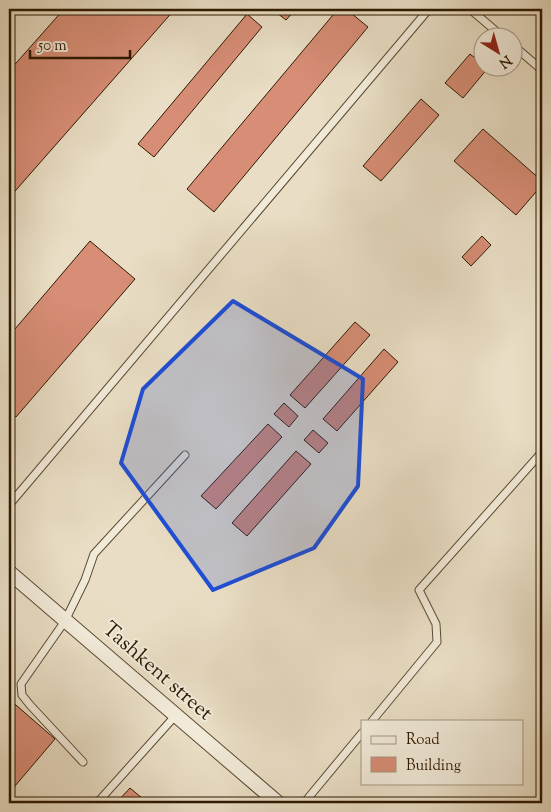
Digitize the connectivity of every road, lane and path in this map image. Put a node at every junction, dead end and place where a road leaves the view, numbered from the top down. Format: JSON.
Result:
{"nodes":[{"id":1,"x":429,"y":9,"type":"edge"},
{"id":2,"x":470,"y":9,"type":"edge"},
{"id":3,"x":492,"y":28,"type":"edge"},
{"id":4,"x":524,"y":55,"type":"edge"},
{"id":5,"x":542,"y":70,"type":"edge"},
{"id":6,"x":542,"y":452,"type":"edge"},
{"id":7,"x":185,"y":455,"type":"dead end"},
{"id":8,"x":9,"y":506,"type":"edge"},
{"id":9,"x":9,"y":572,"type":"edge"},
{"id":10,"x":65,"y":620,"type":"junction"},
{"id":11,"x":176,"y":715,"type":"junction"},
{"id":12,"x":373,"y":720,"type":"edge"},
{"id":13,"x":361,"y":734,"type":"edge"},
{"id":14,"x":84,"y":762,"type":"dead end"},
{"id":15,"x":97,"y":803,"type":"edge"},
{"id":16,"x":278,"y":803,"type":"edge"},
{"id":17,"x":304,"y":803,"type":"edge"}],
"edges":[{"from":1,"to":8,"type":"lane"},
{"from":2,"to":3,"type":"lane"},
{"from":4,"to":5,"type":"lane"},
{"from":6,"to":12,"type":"lane"},
{"from":7,"to":10,"type":"lane"},
{"from":9,"to":10,"type":"street","name":"Tashkent street"},
{"from":10,"to":11,"type":"street","name":"Tashkent street"},
{"from":10,"to":14,"type":"lane"},
{"from":11,"to":15,"type":"lane"},
{"from":11,"to":16,"type":"street","name":"Tashkent street"},
{"from":13,"to":17,"type":"lane"}]}
